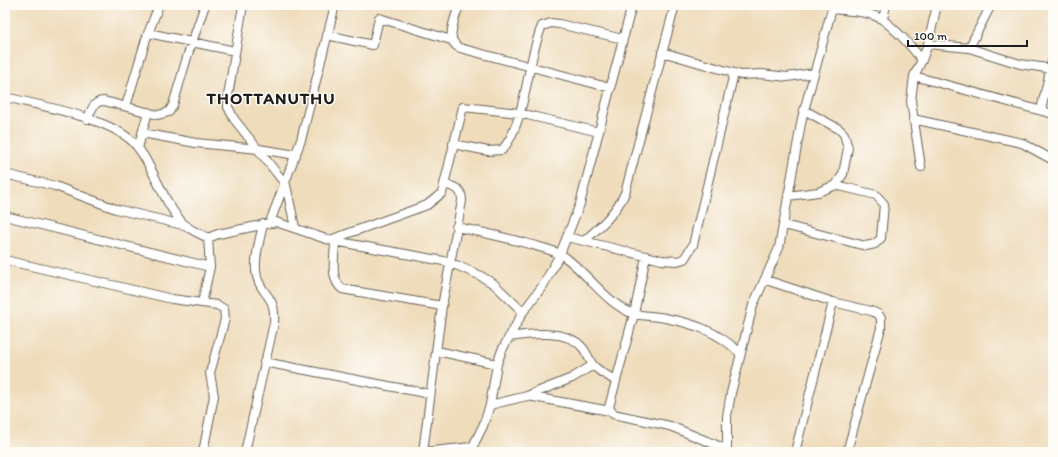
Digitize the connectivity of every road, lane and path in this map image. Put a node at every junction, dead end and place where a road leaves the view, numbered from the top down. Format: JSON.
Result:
{"nodes":[{"id":1,"x":159,"y":5,"type":"edge"},
{"id":2,"x":205,"y":5,"type":"edge"},
{"id":3,"x":243,"y":5,"type":"edge"},
{"id":4,"x":334,"y":5,"type":"edge"},
{"id":5,"x":459,"y":5,"type":"edge"},
{"id":6,"x":632,"y":5,"type":"edge"},
{"id":7,"x":675,"y":5,"type":"edge"},
{"id":8,"x":886,"y":5,"type":"edge"},
{"id":9,"x":937,"y":5,"type":"edge"},
{"id":10,"x":991,"y":5,"type":"edge"},
{"id":11,"x":832,"y":7,"type":"edge"},
{"id":12,"x":883,"y":19,"type":"junction"},
{"id":13,"x":148,"y":33,"type":"junction"},
{"id":14,"x":327,"y":35,"type":"junction"},
{"id":15,"x":623,"y":39,"type":"junction"},
{"id":16,"x":451,"y":40,"type":"junction"},
{"id":17,"x":192,"y":41,"type":"junction"},
{"id":18,"x":928,"y":44,"type":"junction"},
{"id":19,"x":969,"y":48,"type":"junction"},
{"id":20,"x":235,"y":51,"type":"junction"},
{"id":21,"x":662,"y":52,"type":"junction"},
{"id":22,"x":1053,"y":58,"type":"edge"},
{"id":23,"x":922,"y":60,"type":"junction"},
{"id":24,"x":530,"y":66,"type":"junction"},
{"id":25,"x":1051,"y":69,"type":"edge"},
{"id":26,"x":734,"y":73,"type":"junction"},
{"id":27,"x":814,"y":73,"type":"junction"},
{"id":28,"x":914,"y":76,"type":"junction"},
{"id":29,"x":611,"y":88,"type":"junction"},
{"id":30,"x":5,"y":97,"type":"edge"},
{"id":31,"x":126,"y":106,"type":"junction"},
{"id":32,"x":804,"y":110,"type":"junction"},
{"id":33,"x":1042,"y":110,"type":"junction"},
{"id":34,"x":148,"y":112,"type":"junction"},
{"id":35,"x":519,"y":113,"type":"junction"},
{"id":36,"x":1053,"y":114,"type":"edge"},
{"id":37,"x":87,"y":119,"type":"junction"},
{"id":38,"x":913,"y":119,"type":"junction"},
{"id":39,"x":599,"y":132,"type":"junction"},
{"id":40,"x":142,"y":133,"type":"junction"},
{"id":41,"x":454,"y":144,"type":"junction"},
{"id":42,"x":138,"y":148,"type":"junction"},
{"id":43,"x":259,"y":149,"type":"junction"},
{"id":44,"x":296,"y":155,"type":"junction"},
{"id":45,"x":1053,"y":160,"type":"edge"},
{"id":46,"x":921,"y":167,"type":"dead end"},
{"id":47,"x":5,"y":174,"type":"edge"},
{"id":48,"x":444,"y":184,"type":"junction"},
{"id":49,"x":286,"y":185,"type":"junction"},
{"id":50,"x":836,"y":185,"type":"junction"},
{"id":51,"x":788,"y":196,"type":"junction"},
{"id":52,"x":5,"y":216,"type":"edge"},
{"id":53,"x":267,"y":223,"type":"junction"},
{"id":54,"x":784,"y":225,"type":"junction"},
{"id":55,"x":187,"y":226,"type":"junction"},
{"id":56,"x":295,"y":227,"type":"junction"},
{"id":57,"x":456,"y":227,"type":"junction"},
{"id":58,"x":567,"y":237,"type":"junction"},
{"id":59,"x":208,"y":238,"type":"junction"},
{"id":60,"x":332,"y":241,"type":"junction"},
{"id":61,"x":584,"y":241,"type":"junction"},
{"id":62,"x":560,"y":254,"type":"junction"},
{"id":63,"x":646,"y":256,"type":"junction"},
{"id":64,"x":5,"y":260,"type":"edge"},
{"id":65,"x":449,"y":262,"type":"junction"},
{"id":66,"x":210,"y":267,"type":"junction"},
{"id":67,"x":766,"y":280,"type":"junction"},
{"id":68,"x":833,"y":302,"type":"junction"},
{"id":69,"x":202,"y":303,"type":"junction"},
{"id":70,"x":442,"y":306,"type":"junction"},
{"id":71,"x":523,"y":312,"type":"junction"},
{"id":72,"x":634,"y":314,"type":"junction"},
{"id":73,"x":509,"y":337,"type":"junction"},
{"id":74,"x":437,"y":351,"type":"junction"},
{"id":75,"x":740,"y":353,"type":"junction"},
{"id":76,"x":264,"y":362,"type":"junction"},
{"id":77,"x":497,"y":364,"type":"junction"},
{"id":78,"x":593,"y":365,"type":"junction"},
{"id":79,"x":616,"y":381,"type":"junction"},
{"id":80,"x":430,"y":394,"type":"junction"},
{"id":81,"x":527,"y":396,"type":"junction"},
{"id":82,"x":490,"y":406,"type":"junction"},
{"id":83,"x":610,"y":411,"type":"junction"},
{"id":84,"x":471,"y":450,"type":"edge"},
{"id":85,"x":726,"y":450,"type":"edge"},
{"id":86,"x":203,"y":452,"type":"edge"},
{"id":87,"x":245,"y":452,"type":"edge"},
{"id":88,"x":423,"y":452,"type":"edge"},
{"id":89,"x":795,"y":452,"type":"edge"},
{"id":90,"x":847,"y":452,"type":"edge"}],
"edges":[{"from":1,"to":13,"type":"street"},
{"from":2,"to":17,"type":"street"},
{"from":3,"to":20,"type":"street"},
{"from":4,"to":14,"type":"street"},
{"from":5,"to":16,"type":"street"},
{"from":6,"to":15,"type":"street"},
{"from":7,"to":21,"type":"street"},
{"from":8,"to":12,"type":"street"},
{"from":9,"to":18,"type":"street"},
{"from":10,"to":19,"type":"street"},
{"from":11,"to":12,"type":"street"},
{"from":11,"to":27,"type":"street"},
{"from":12,"to":23,"type":"street"},
{"from":13,"to":17,"type":"street"},
{"from":13,"to":31,"type":"street"},
{"from":14,"to":16,"type":"street"},
{"from":14,"to":44,"type":"street"},
{"from":15,"to":24,"type":"street"},
{"from":15,"to":29,"type":"street"},
{"from":16,"to":24,"type":"street"},
{"from":17,"to":20,"type":"street"},
{"from":17,"to":34,"type":"street"},
{"from":18,"to":19,"type":"street"},
{"from":18,"to":23,"type":"street"},
{"from":19,"to":25,"type":"street"},
{"from":20,"to":43,"type":"street"},
{"from":21,"to":26,"type":"street"},
{"from":21,"to":61,"type":"street"},
{"from":22,"to":25,"type":"street"},
{"from":23,"to":28,"type":"street"},
{"from":24,"to":29,"type":"street"},
{"from":24,"to":35,"type":"street"},
{"from":25,"to":33,"type":"street"},
{"from":26,"to":27,"type":"street"},
{"from":26,"to":63,"type":"street"},
{"from":27,"to":32,"type":"street"},
{"from":28,"to":33,"type":"street"},
{"from":28,"to":38,"type":"street"},
{"from":29,"to":39,"type":"street"},
{"from":30,"to":37,"type":"street"},
{"from":31,"to":34,"type":"street"},
{"from":31,"to":37,"type":"street"},
{"from":32,"to":50,"type":"street"},
{"from":32,"to":51,"type":"street"},
{"from":33,"to":36,"type":"street"},
{"from":34,"to":40,"type":"street"},
{"from":35,"to":39,"type":"street"},
{"from":35,"to":41,"type":"street"},
{"from":35,"to":41,"type":"street"},
{"from":37,"to":42,"type":"street"},
{"from":38,"to":45,"type":"street"},
{"from":38,"to":46,"type":"street"},
{"from":39,"to":58,"type":"street"},
{"from":40,"to":42,"type":"street"},
{"from":40,"to":43,"type":"street"},
{"from":41,"to":48,"type":"street"},
{"from":42,"to":55,"type":"street"},
{"from":43,"to":44,"type":"street"},
{"from":43,"to":49,"type":"street"},
{"from":44,"to":49,"type":"street"},
{"from":47,"to":55,"type":"street"},
{"from":48,"to":57,"type":"street"},
{"from":48,"to":60,"type":"street"},
{"from":49,"to":53,"type":"street"},
{"from":49,"to":56,"type":"street"},
{"from":50,"to":51,"type":"street"},
{"from":50,"to":54,"type":"street"},
{"from":51,"to":54,"type":"street"},
{"from":52,"to":66,"type":"street"},
{"from":53,"to":56,"type":"street"},
{"from":53,"to":59,"type":"street"},
{"from":53,"to":76,"type":"street"},
{"from":54,"to":67,"type":"street"},
{"from":55,"to":59,"type":"street"},
{"from":56,"to":60,"type":"street"},
{"from":57,"to":62,"type":"street"},
{"from":57,"to":65,"type":"street"},
{"from":58,"to":61,"type":"street"},
{"from":58,"to":62,"type":"street"},
{"from":59,"to":66,"type":"street"},
{"from":60,"to":65,"type":"street"},
{"from":60,"to":70,"type":"street"},
{"from":61,"to":63,"type":"street"},
{"from":62,"to":71,"type":"street"},
{"from":62,"to":72,"type":"street"},
{"from":63,"to":72,"type":"street"},
{"from":64,"to":69,"type":"street"},
{"from":65,"to":70,"type":"street"},
{"from":65,"to":71,"type":"street"},
{"from":66,"to":69,"type":"street"},
{"from":67,"to":68,"type":"street"},
{"from":67,"to":75,"type":"street"},
{"from":68,"to":89,"type":"street"},
{"from":68,"to":90,"type":"street"},
{"from":69,"to":86,"type":"street"},
{"from":70,"to":74,"type":"street"},
{"from":71,"to":73,"type":"street"},
{"from":72,"to":75,"type":"street"},
{"from":72,"to":79,"type":"street"},
{"from":73,"to":77,"type":"street"},
{"from":73,"to":78,"type":"street"},
{"from":74,"to":77,"type":"street"},
{"from":74,"to":80,"type":"street"},
{"from":75,"to":85,"type":"street"},
{"from":76,"to":80,"type":"street"},
{"from":76,"to":87,"type":"street"},
{"from":77,"to":82,"type":"street"},
{"from":78,"to":79,"type":"street"},
{"from":78,"to":81,"type":"street"},
{"from":79,"to":83,"type":"street"},
{"from":80,"to":88,"type":"street"},
{"from":81,"to":82,"type":"street"},
{"from":81,"to":83,"type":"street"},
{"from":82,"to":84,"type":"street"},
{"from":83,"to":85,"type":"street"},
{"from":84,"to":88,"type":"street"}]}
